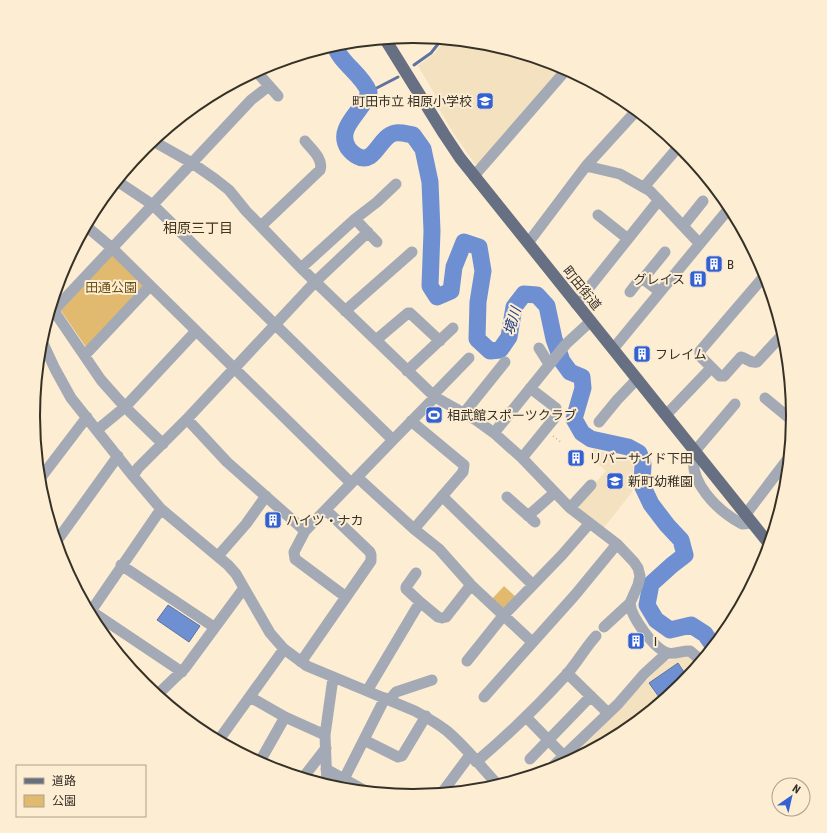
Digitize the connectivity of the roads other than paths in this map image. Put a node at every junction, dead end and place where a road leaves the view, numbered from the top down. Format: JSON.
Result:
{"nodes":[{"id":1,"x":388,"y":44,"type":"edge"},
{"id":2,"x":563,"y":74,"type":"edge"},
{"id":3,"x":260,"y":76,"type":"edge"},
{"id":4,"x":269,"y":86,"type":"junction"},
{"id":5,"x":278,"y":96,"type":"dead end"},
{"id":6,"x":633,"y":114,"type":"edge"},
{"id":7,"x":305,"y":141,"type":"dead end"},
{"id":8,"x":158,"y":144,"type":"edge"},
{"id":9,"x":676,"y":150,"type":"edge"},
{"id":10,"x":192,"y":163,"type":"junction"},
{"id":11,"x":586,"y":166,"type":"junction"},
{"id":12,"x":474,"y":176,"type":"junction"},
{"id":13,"x":121,"y":184,"type":"edge"},
{"id":14,"x":396,"y":184,"type":"dead end"},
{"id":15,"x":644,"y":187,"type":"junction"},
{"id":16,"x":659,"y":200,"type":"junction"},
{"id":17,"x":703,"y":201,"type":"dead end"},
{"id":18,"x":153,"y":205,"type":"junction"},
{"id":19,"x":726,"y":212,"type":"edge"},
{"id":20,"x":598,"y":215,"type":"dead end"},
{"id":21,"x":355,"y":218,"type":"junction"},
{"id":22,"x":261,"y":226,"type":"junction"},
{"id":23,"x":684,"y":226,"type":"junction"},
{"id":24,"x":90,"y":230,"type":"edge"},
{"id":25,"x":368,"y":232,"type":"junction"},
{"id":26,"x":628,"y":239,"type":"junction"},
{"id":27,"x":377,"y":242,"type":"dead end"},
{"id":28,"x":528,"y":243,"type":"junction"},
{"id":29,"x":699,"y":244,"type":"junction"},
{"id":30,"x":112,"y":248,"type":"junction"},
{"id":31,"x":412,"y":252,"type":"dead end"},
{"id":32,"x":664,"y":252,"type":"dead end"},
{"id":33,"x":301,"y":268,"type":"junction"},
{"id":34,"x":643,"y":279,"type":"junction"},
{"id":35,"x":761,"y":280,"type":"edge"},
{"id":36,"x":315,"y":282,"type":"junction"},
{"id":37,"x":150,"y":286,"type":"junction"},
{"id":38,"x":630,"y":292,"type":"dead end"},
{"id":39,"x":660,"y":292,"type":"junction"},
{"id":40,"x":576,"y":304,"type":"junction"},
{"id":41,"x":57,"y":307,"type":"edge"},
{"id":42,"x":345,"y":310,"type":"junction"},
{"id":43,"x":55,"y":311,"type":"edge"},
{"id":44,"x":591,"y":321,"type":"junction"},
{"id":45,"x":275,"y":325,"type":"junction"},
{"id":46,"x":453,"y":328,"type":"dead end"},
{"id":47,"x":196,"y":331,"type":"junction"},
{"id":48,"x":779,"y":339,"type":"edge"},
{"id":49,"x":376,"y":340,"type":"junction"},
{"id":50,"x":440,"y":341,"type":"junction"},
{"id":51,"x":539,"y":348,"type":"dead end"},
{"id":52,"x":46,"y":349,"type":"edge"},
{"id":53,"x":613,"y":349,"type":"junction"},
{"id":54,"x":85,"y":355,"type":"junction"},
{"id":55,"x":469,"y":358,"type":"dead end"},
{"id":56,"x":505,"y":362,"type":"dead end"},
{"id":57,"x":550,"y":363,"type":"junction"},
{"id":58,"x":710,"y":368,"type":"junction"},
{"id":59,"x":234,"y":369,"type":"junction"},
{"id":60,"x":407,"y":371,"type":"junction"},
{"id":61,"x":637,"y":379,"type":"junction"},
{"id":62,"x":530,"y":388,"type":"junction"},
{"id":63,"x":434,"y":396,"type":"junction"},
{"id":64,"x":766,"y":398,"type":"dead end"},
{"id":65,"x":735,"y":404,"type":"dead end"},
{"id":66,"x":125,"y":407,"type":"junction"},
{"id":67,"x":464,"y":413,"type":"junction"},
{"id":68,"x":666,"y":415,"type":"junction"},
{"id":69,"x":787,"y":416,"type":"edge"},
{"id":70,"x":87,"y":417,"type":"junction"},
{"id":71,"x":187,"y":419,"type":"junction"},
{"id":72,"x":411,"y":421,"type":"junction"},
{"id":73,"x":599,"y":422,"type":"dead end"},
{"id":74,"x":97,"y":430,"type":"junction"},
{"id":75,"x":494,"y":433,"type":"junction"},
{"id":76,"x":393,"y":440,"type":"junction"},
{"id":77,"x":162,"y":444,"type":"junction"},
{"id":78,"x":695,"y":451,"type":"junction"},
{"id":79,"x":118,"y":456,"type":"junction"},
{"id":80,"x":522,"y":458,"type":"junction"},
{"id":81,"x":784,"y":465,"type":"edge"},
{"id":82,"x":44,"y":473,"type":"edge"},
{"id":83,"x":133,"y":476,"type":"junction"},
{"id":84,"x":354,"y":480,"type":"junction"},
{"id":85,"x":590,"y":485,"type":"dead end"},
{"id":86,"x":554,"y":493,"type":"junction"},
{"id":87,"x":266,"y":496,"type":"junction"},
{"id":88,"x":442,"y":496,"type":"junction"},
{"id":89,"x":507,"y":496,"type":"dead end"},
{"id":90,"x":570,"y":508,"type":"junction"},
{"id":91,"x":161,"y":509,"type":"junction"},
{"id":92,"x":326,"y":510,"type":"junction"},
{"id":93,"x":749,"y":519,"type":"junction"},
{"id":94,"x":589,"y":524,"type":"junction"},
{"id":95,"x":414,"y":529,"type":"junction"},
{"id":96,"x":305,"y":531,"type":"junction"},
{"id":97,"x":60,"y":537,"type":"edge"},
{"id":98,"x":766,"y":540,"type":"edge"},
{"id":99,"x":617,"y":544,"type":"junction"},
{"id":100,"x":218,"y":556,"type":"junction"},
{"id":101,"x":121,"y":566,"type":"junction"},
{"id":102,"x":416,"y":574,"type":"dead end"},
{"id":103,"x":471,"y":585,"type":"junction"},
{"id":104,"x":533,"y":585,"type":"junction"},
{"id":105,"x":244,"y":588,"type":"junction"},
{"id":106,"x":346,"y":597,"type":"junction"},
{"id":107,"x":420,"y":602,"type":"junction"},
{"id":108,"x":630,"y":603,"type":"junction"},
{"id":109,"x":93,"y":608,"type":"edge"},
{"id":110,"x":503,"y":616,"type":"junction"},
{"id":111,"x":99,"y":618,"type":"edge"},
{"id":112,"x":214,"y":627,"type":"junction"},
{"id":113,"x":604,"y":627,"type":"dead end"},
{"id":114,"x":596,"y":636,"type":"dead end"},
{"id":115,"x":532,"y":642,"type":"junction"},
{"id":116,"x":284,"y":648,"type":"junction"},
{"id":117,"x":667,"y":653,"type":"junction"},
{"id":118,"x":698,"y":659,"type":"edge"},
{"id":119,"x":467,"y":660,"type":"dead end"},
{"id":120,"x":301,"y":662,"type":"junction"},
{"id":121,"x":182,"y":672,"type":"junction"},
{"id":122,"x":567,"y":673,"type":"junction"},
{"id":123,"x":333,"y":678,"type":"junction"},
{"id":124,"x":432,"y":680,"type":"dead end"},
{"id":125,"x":367,"y":691,"type":"junction"},
{"id":126,"x":161,"y":692,"type":"edge"},
{"id":127,"x":591,"y":696,"type":"junction"},
{"id":128,"x":250,"y":697,"type":"junction"},
{"id":129,"x":484,"y":697,"type":"dead end"},
{"id":130,"x":387,"y":699,"type":"junction"},
{"id":131,"x":608,"y":713,"type":"junction"},
{"id":132,"x":426,"y":716,"type":"junction"},
{"id":133,"x":285,"y":717,"type":"junction"},
{"id":134,"x":526,"y":717,"type":"junction"},
{"id":135,"x":325,"y":735,"type":"junction"},
{"id":136,"x":222,"y":737,"type":"edge"},
{"id":137,"x":364,"y":740,"type":"junction"},
{"id":138,"x":549,"y":740,"type":"junction"},
{"id":139,"x":326,"y":748,"type":"junction"},
{"id":140,"x":564,"y":756,"type":"junction"},
{"id":141,"x":262,"y":758,"type":"edge"},
{"id":142,"x":473,"y":759,"type":"junction"},
{"id":143,"x":530,"y":759,"type":"dead end"},
{"id":144,"x":559,"y":760,"type":"edge"},
{"id":145,"x":326,"y":769,"type":"junction"},
{"id":146,"x":305,"y":774,"type":"edge"},
{"id":147,"x":326,"y":779,"type":"edge"},
{"id":148,"x":344,"y":779,"type":"junction"},
{"id":149,"x":494,"y":781,"type":"edge"},
{"id":150,"x":355,"y":785,"type":"edge"},
{"id":151,"x":446,"y":788,"type":"edge"}],
"edges":[{"from":1,"to":12,"type":"main road","name":"町田街道"},
{"from":2,"to":12,"type":"street"},
{"from":3,"to":4,"type":"street"},
{"from":4,"to":5,"type":"street"},
{"from":4,"to":10,"type":"street"},
{"from":6,"to":11,"type":"street"},
{"from":7,"to":22,"type":"street"},
{"from":8,"to":10,"type":"street"},
{"from":9,"to":15,"type":"street"},
{"from":10,"to":18,"type":"street"},
{"from":10,"to":22,"type":"street"},
{"from":11,"to":15,"type":"street"},
{"from":11,"to":28,"type":"street"},
{"from":12,"to":28,"type":"main road","name":"町田街道"},
{"from":13,"to":18,"type":"street"},
{"from":14,"to":21,"type":"street"},
{"from":15,"to":16,"type":"street"},
{"from":16,"to":23,"type":"street"},
{"from":16,"to":26,"type":"street"},
{"from":17,"to":23,"type":"street"},
{"from":18,"to":30,"type":"street"},
{"from":18,"to":45,"type":"street"},
{"from":19,"to":29,"type":"street"},
{"from":20,"to":26,"type":"street"},
{"from":21,"to":25,"type":"street"},
{"from":21,"to":33,"type":"street"},
{"from":22,"to":33,"type":"street"},
{"from":23,"to":29,"type":"street"},
{"from":24,"to":30,"type":"street"},
{"from":25,"to":27,"type":"street"},
{"from":25,"to":36,"type":"street"},
{"from":26,"to":40,"type":"street"},
{"from":28,"to":40,"type":"main road","name":"町田街道"},
{"from":29,"to":39,"type":"street"},
{"from":30,"to":37,"type":"street"},
{"from":30,"to":41,"type":"street"},
{"from":31,"to":42,"type":"street"},
{"from":32,"to":34,"type":"street"},
{"from":33,"to":36,"type":"street"},
{"from":34,"to":38,"type":"street"},
{"from":34,"to":39,"type":"street"},
{"from":35,"to":58,"type":"street"},
{"from":36,"to":42,"type":"street"},
{"from":36,"to":45,"type":"street"},
{"from":37,"to":47,"type":"street"},
{"from":37,"to":54,"type":"street"},
{"from":39,"to":53,"type":"street"},
{"from":40,"to":44,"type":"main road","name":"町田街道"},
{"from":42,"to":49,"type":"street"},
{"from":43,"to":54,"type":"street"},
{"from":44,"to":53,"type":"main road","name":"町田街道"},
{"from":44,"to":57,"type":"street"},
{"from":45,"to":59,"type":"street"},
{"from":45,"to":76,"type":"street"},
{"from":46,"to":50,"type":"street"},
{"from":47,"to":59,"type":"street"},
{"from":47,"to":66,"type":"street"},
{"from":48,"to":58,"type":"street"},
{"from":49,"to":50,"type":"street"},
{"from":49,"to":60,"type":"street"},
{"from":50,"to":60,"type":"street"},
{"from":51,"to":57,"type":"street"},
{"from":52,"to":70,"type":"street"},
{"from":53,"to":61,"type":"main road","name":"町田街道"},
{"from":54,"to":66,"type":"street"},
{"from":55,"to":63,"type":"street"},
{"from":56,"to":67,"type":"street"},
{"from":57,"to":62,"type":"street"},
{"from":58,"to":68,"type":"street"},
{"from":59,"to":71,"type":"street"},
{"from":59,"to":84,"type":"street"},
{"from":60,"to":63,"type":"street"},
{"from":61,"to":68,"type":"main road","name":"町田街道"},
{"from":61,"to":73,"type":"street"},
{"from":62,"to":75,"type":"street"},
{"from":62,"to":80,"type":"street"},
{"from":63,"to":67,"type":"street"},
{"from":63,"to":72,"type":"street"},
{"from":64,"to":69,"type":"street"},
{"from":65,"to":78,"type":"street"},
{"from":66,"to":74,"type":"street"},
{"from":66,"to":77,"type":"street"},
{"from":67,"to":75,"type":"street"},
{"from":68,"to":78,"type":"main road","name":"町田街道"},
{"from":70,"to":74,"type":"street"},
{"from":70,"to":82,"type":"street"},
{"from":71,"to":77,"type":"street"},
{"from":71,"to":87,"type":"street"},
{"from":72,"to":76,"type":"street"},
{"from":72,"to":88,"type":"street"},
{"from":74,"to":79,"type":"street"},
{"from":75,"to":80,"type":"street"},
{"from":76,"to":84,"type":"street"},
{"from":77,"to":83,"type":"street"},
{"from":78,"to":93,"type":"main road","name":"町田街道"},
{"from":78,"to":93,"type":"street"},
{"from":79,"to":83,"type":"street"},
{"from":79,"to":97,"type":"street"},
{"from":80,"to":86,"type":"street"},
{"from":81,"to":93,"type":"street"},
{"from":83,"to":91,"type":"street"},
{"from":84,"to":92,"type":"street"},
{"from":84,"to":95,"type":"street"},
{"from":85,"to":90,"type":"street"},
{"from":86,"to":89,"type":"street"},
{"from":86,"to":90,"type":"street"},
{"from":87,"to":96,"type":"street"},
{"from":87,"to":100,"type":"street"},
{"from":88,"to":95,"type":"street"},
{"from":88,"to":104,"type":"street"},
{"from":90,"to":94,"type":"street"},
{"from":91,"to":100,"type":"street"},
{"from":91,"to":101,"type":"street"},
{"from":92,"to":96,"type":"street"},
{"from":92,"to":106,"type":"street"},
{"from":93,"to":98,"type":"main road","name":"町田街道"},
{"from":94,"to":99,"type":"street"},
{"from":94,"to":104,"type":"street"},
{"from":95,"to":103,"type":"street"},
{"from":96,"to":106,"type":"street"},
{"from":99,"to":108,"type":"street"},
{"from":99,"to":115,"type":"street"},
{"from":100,"to":105,"type":"street"},
{"from":101,"to":109,"type":"street"},
{"from":101,"to":112,"type":"street"},
{"from":102,"to":107,"type":"street"},
{"from":103,"to":107,"type":"street"},
{"from":103,"to":110,"type":"street"},
{"from":104,"to":110,"type":"street"},
{"from":105,"to":112,"type":"street"},
{"from":105,"to":116,"type":"street"},
{"from":106,"to":120,"type":"street"},
{"from":107,"to":125,"type":"street"},
{"from":108,"to":113,"type":"street"},
{"from":108,"to":117,"type":"street"},
{"from":110,"to":115,"type":"street"},
{"from":110,"to":119,"type":"street"},
{"from":111,"to":121,"type":"street"},
{"from":112,"to":121,"type":"street"},
{"from":114,"to":122,"type":"street"},
{"from":115,"to":129,"type":"street"},
{"from":116,"to":120,"type":"street"},
{"from":116,"to":128,"type":"street"},
{"from":117,"to":118,"type":"street"},
{"from":117,"to":131,"type":"street"},
{"from":120,"to":123,"type":"street"},
{"from":121,"to":126,"type":"street"},
{"from":122,"to":127,"type":"street"},
{"from":122,"to":134,"type":"street"},
{"from":123,"to":125,"type":"street"},
{"from":123,"to":135,"type":"street"},
{"from":124,"to":130,"type":"street"},
{"from":125,"to":130,"type":"street"},
{"from":127,"to":131,"type":"street"},
{"from":127,"to":138,"type":"street"},
{"from":128,"to":133,"type":"street"},
{"from":128,"to":136,"type":"street"},
{"from":130,"to":132,"type":"street"},
{"from":130,"to":137,"type":"street"},
{"from":131,"to":140,"type":"street"},
{"from":132,"to":137,"type":"street"},
{"from":132,"to":142,"type":"street"},
{"from":133,"to":135,"type":"street"},
{"from":133,"to":141,"type":"street"},
{"from":134,"to":138,"type":"street"},
{"from":134,"to":142,"type":"street"},
{"from":135,"to":139,"type":"street"},
{"from":137,"to":148,"type":"street"},
{"from":138,"to":140,"type":"street"},
{"from":138,"to":143,"type":"street"},
{"from":139,"to":145,"type":"street"},
{"from":139,"to":146,"type":"street"},
{"from":140,"to":144,"type":"street"},
{"from":142,"to":149,"type":"street"},
{"from":142,"to":151,"type":"street"},
{"from":145,"to":147,"type":"street"},
{"from":145,"to":148,"type":"street"},
{"from":148,"to":150,"type":"street"}]}
